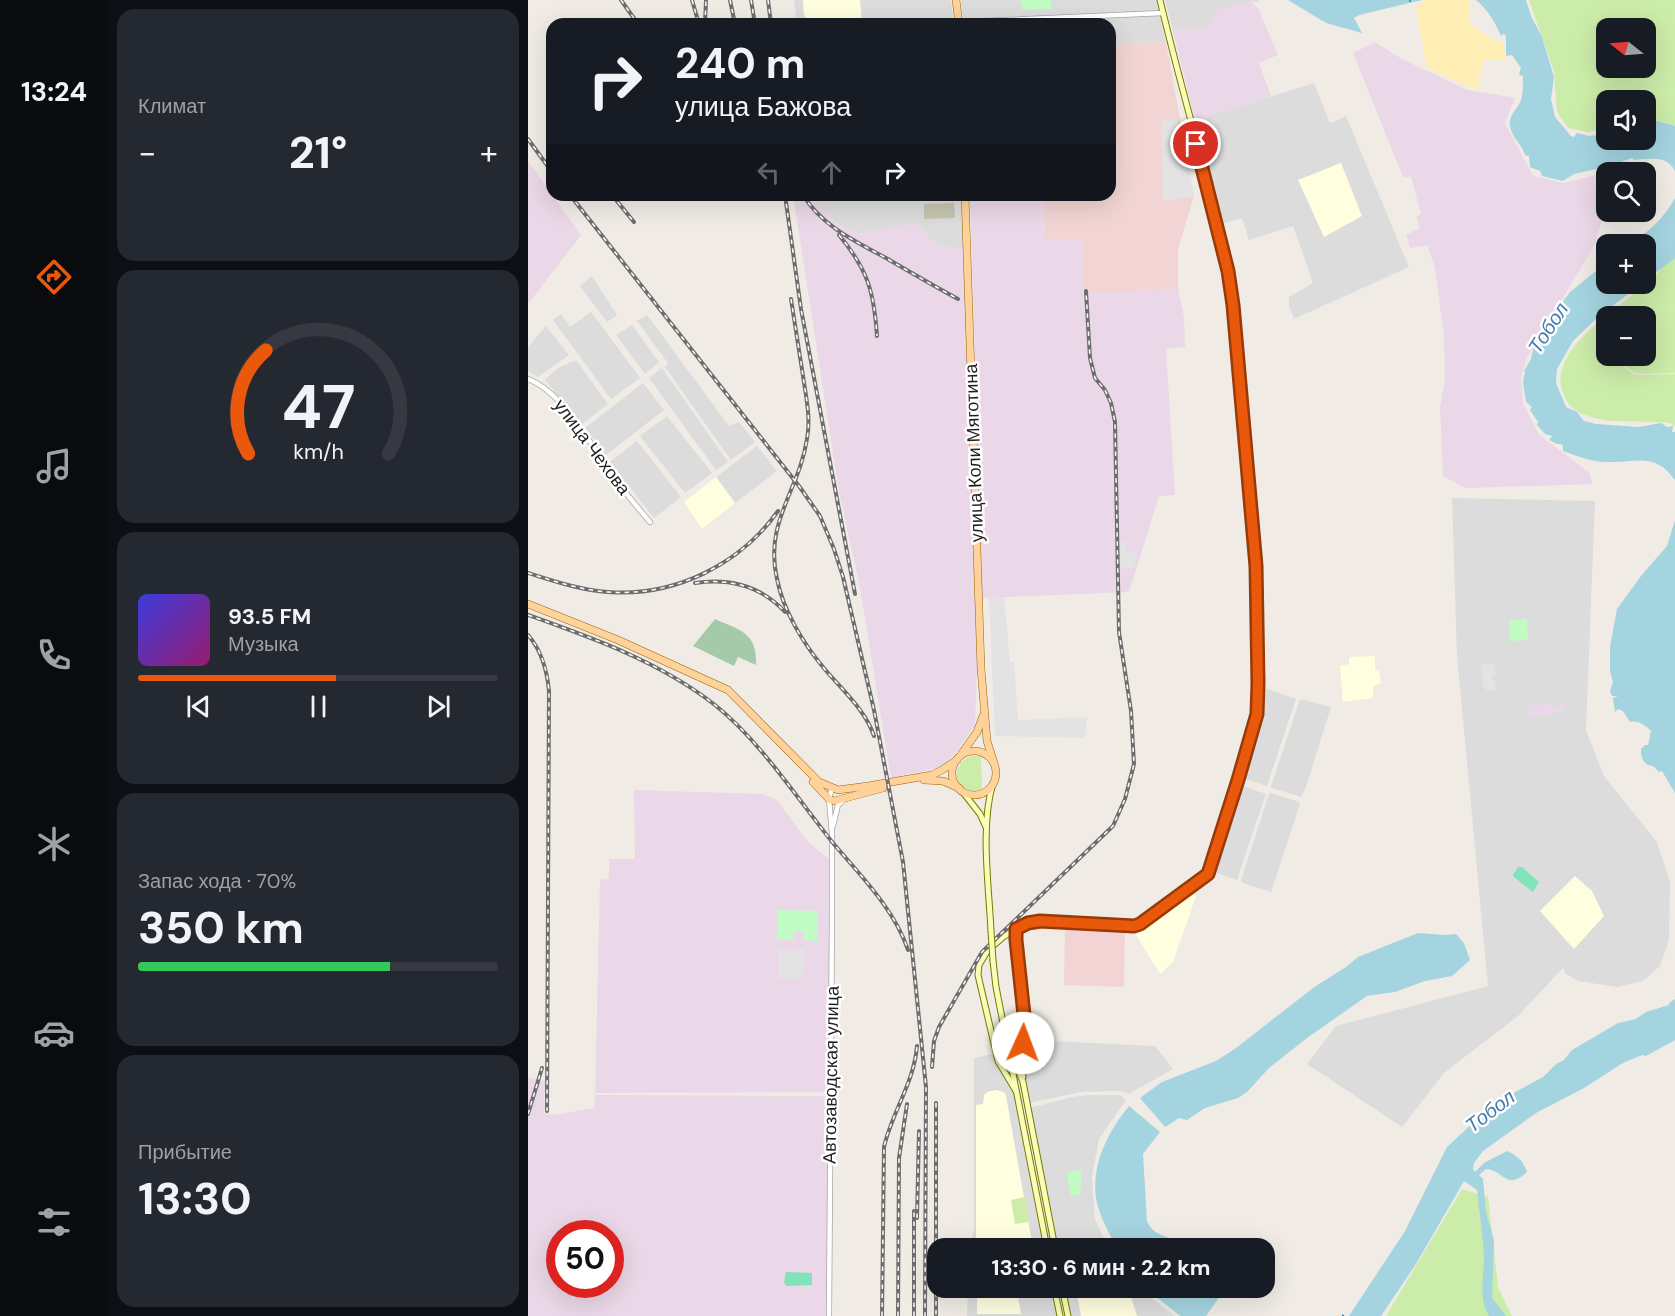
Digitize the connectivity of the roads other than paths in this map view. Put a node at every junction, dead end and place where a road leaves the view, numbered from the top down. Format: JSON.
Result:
{"nodes":[{"id":1,"x":956,"y":0,"type":"edge"},
{"id":2,"x":1160,"y":0,"type":"edge"},
{"id":3,"x":1164,"y":13,"type":"junction"},
{"id":4,"x":958,"y":18,"type":"edge"},
{"id":5,"x":1062,"y":18,"type":"edge"},
{"id":6,"x":965,"y":201,"type":"edge"},
{"id":7,"x":528,"y":378,"type":"edge"},
{"id":8,"x":650,"y":522,"type":"dead end"},
{"id":9,"x":528,"y":604,"type":"edge"},
{"id":10,"x":714,"y":683,"type":"junction"},
{"id":11,"x":984,"y":710,"type":"junction"},
{"id":12,"x":958,"y":758,"type":"junction"},
{"id":13,"x":994,"y":763,"type":"junction"},
{"id":14,"x":993,"y":783,"type":"junction"},
{"id":15,"x":832,"y":789,"type":"junction"},
{"id":16,"x":960,"y":790,"type":"junction"},
{"id":17,"x":850,"y":796,"type":"junction"},
{"id":18,"x":829,"y":802,"type":"junction"},
{"id":19,"x":987,"y":830,"type":"junction"},
{"id":20,"x":832,"y":834,"type":"junction"},
{"id":21,"x":1016,"y":929,"type":"junction"},
{"id":22,"x":1023,"y":1043,"type":"junction"},
{"id":23,"x":1008,"y":1047,"type":"junction"},
{"id":24,"x":1023,"y":1082,"type":"junction"},
{"id":25,"x":1016,"y":1090,"type":"junction"},
{"id":26,"x":1027,"y":1106,"type":"junction"},
{"id":27,"x":1020,"y":1108,"type":"junction"},
{"id":28,"x":1045,"y":1238,"type":"edge"},
{"id":29,"x":1053,"y":1238,"type":"edge"},
{"id":30,"x":1056,"y":1298,"type":"edge"},
{"id":31,"x":1064,"y":1298,"type":"edge"},
{"id":32,"x":829,"y":1316,"type":"edge"},
{"id":33,"x":1060,"y":1316,"type":"edge"},
{"id":34,"x":1068,"y":1316,"type":"edge"}],
"edges":[{"from":1,"to":4,"type":"main road"},
{"from":2,"to":3,"type":"main road"},
{"from":3,"to":5,"type":"street"},
{"from":3,"to":21,"type":"main road"},
{"from":6,"to":11,"type":"main road","name":"улица Коли Мяготина"},
{"from":7,"to":8,"type":"street","name":"улица Чехова"},
{"from":9,"to":10,"type":"main road"},
{"from":10,"to":15,"type":"main road"},
{"from":10,"to":18,"type":"main road"},
{"from":11,"to":12,"type":"main road","name":"улица Коли Мяготина"},
{"from":11,"to":13,"type":"main road","name":"улица Коли Мяготина"},
{"from":12,"to":13,"type":"main road"},
{"from":12,"to":15,"type":"main road"},
{"from":12,"to":16,"type":"main road"},
{"from":13,"to":14,"type":"main road"},
{"from":14,"to":16,"type":"main road"},
{"from":14,"to":19,"type":"main road"},
{"from":15,"to":18,"type":"street"},
{"from":16,"to":17,"type":"main road"},
{"from":16,"to":19,"type":"main road"},
{"from":17,"to":18,"type":"main road"},
{"from":17,"to":20,"type":"street"},
{"from":18,"to":20,"type":"street"},
{"from":19,"to":23,"type":"main road","bridge":true},
{"from":20,"to":32,"type":"street","name":"Автозаводская улица"},
{"from":21,"to":22,"type":"main road"},
{"from":21,"to":25,"type":"main road"},
{"from":22,"to":23,"type":"main road"},
{"from":22,"to":24,"type":"main road"},
{"from":23,"to":24,"type":"main road"},
{"from":23,"to":25,"type":"main road"},
{"from":24,"to":26,"type":"main road"},
{"from":25,"to":27,"type":"main road"},
{"from":26,"to":27,"type":"main road"},
{"from":26,"to":29,"type":"main road"},
{"from":27,"to":28,"type":"main road"},
{"from":30,"to":33,"type":"main road"},
{"from":31,"to":34,"type":"main road"}]}
